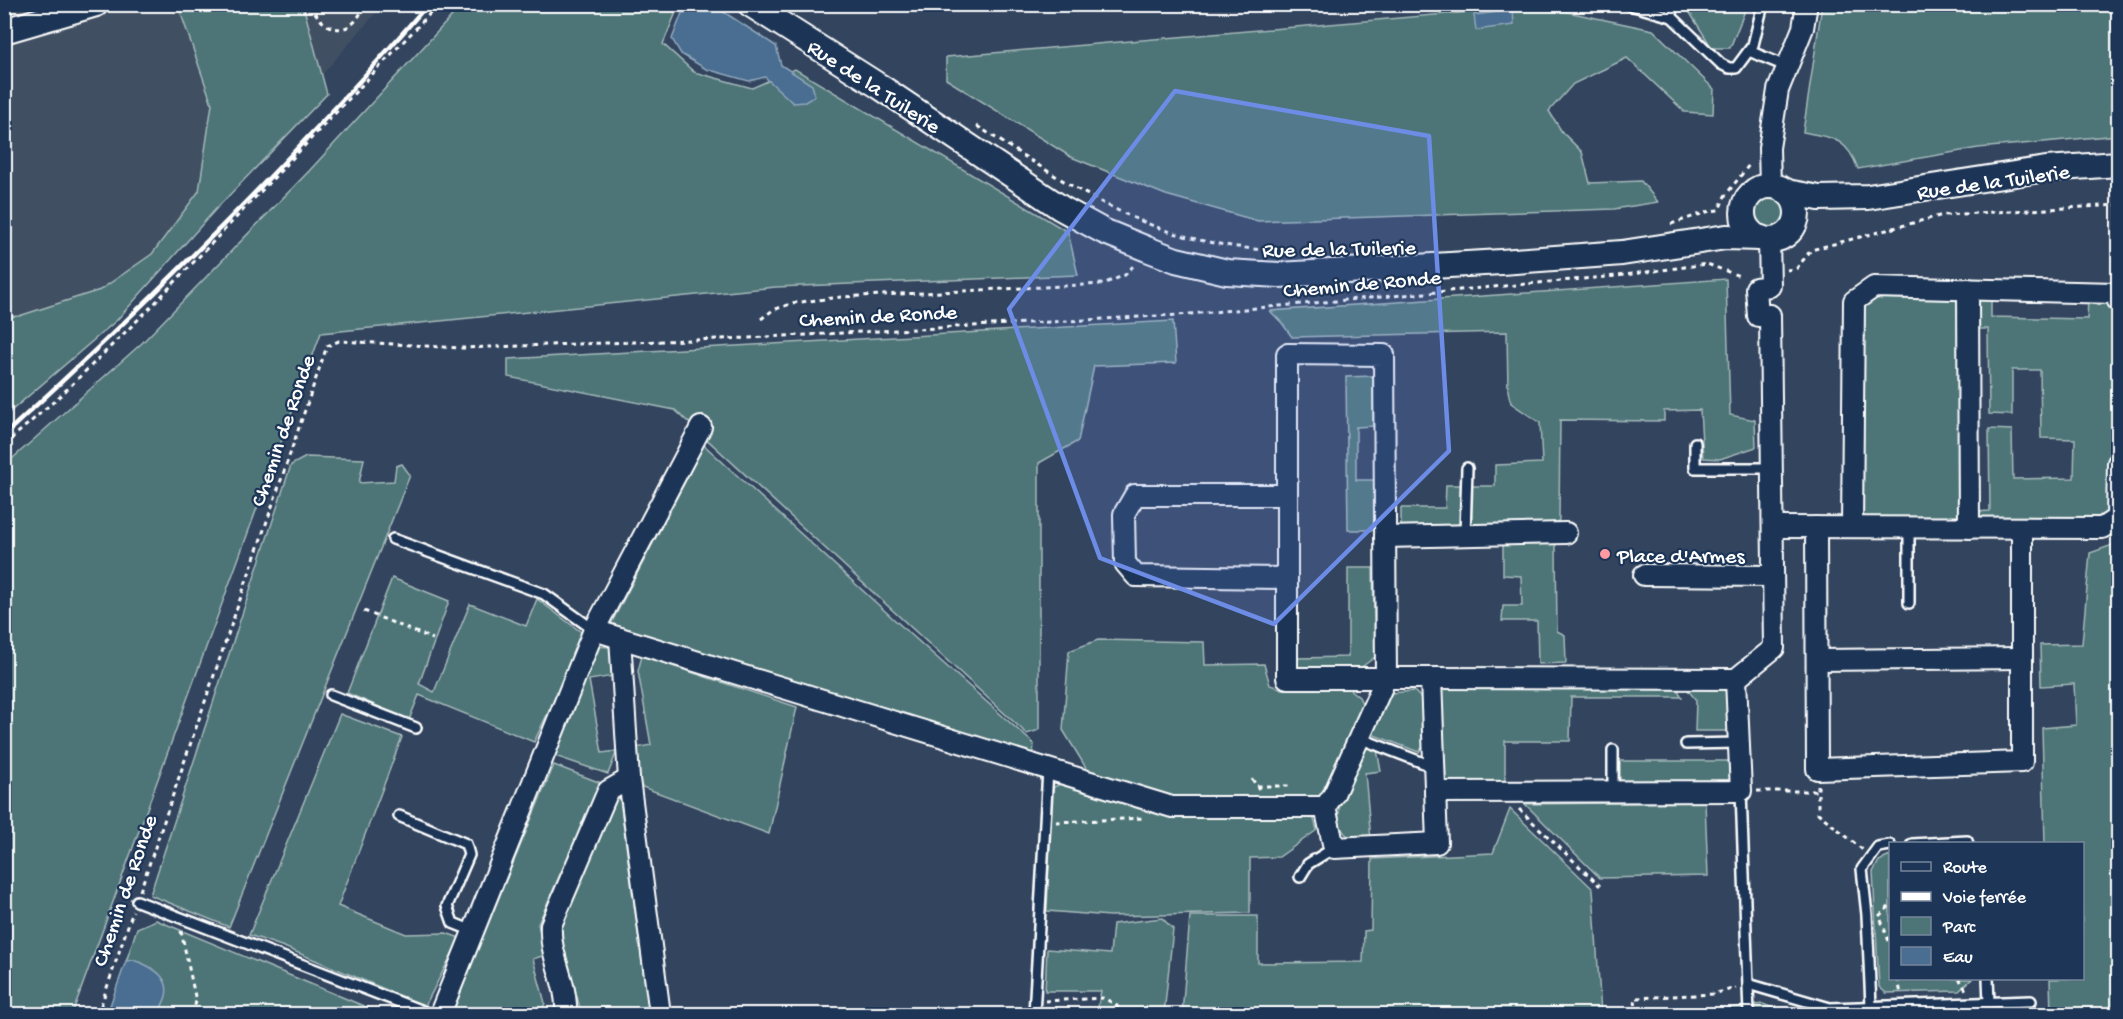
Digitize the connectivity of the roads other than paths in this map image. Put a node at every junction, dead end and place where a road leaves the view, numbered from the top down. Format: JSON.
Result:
{"nodes":[{"id":1,"x":96,"y":4,"type":"edge"},
{"id":2,"x":750,"y":4,"type":"edge"},
{"id":3,"x":1627,"y":4,"type":"edge"},
{"id":4,"x":1671,"y":4,"type":"edge"},
{"id":5,"x":1763,"y":4,"type":"edge"},
{"id":6,"x":1807,"y":4,"type":"edge"},
{"id":7,"x":1672,"y":17,"type":"junction"},
{"id":8,"x":4,"y":31,"type":"edge"},
{"id":9,"x":1749,"y":51,"type":"junction"},
{"id":10,"x":1788,"y":67,"type":"junction"},
{"id":11,"x":2118,"y":164,"type":"edge"},
{"id":12,"x":1778,"y":189,"type":"junction"},
{"id":13,"x":1868,"y":197,"type":"junction"},
{"id":14,"x":1746,"y":201,"type":"junction"},
{"id":15,"x":1773,"y":236,"type":"junction"},
{"id":16,"x":1656,"y":248,"type":"junction"},
{"id":17,"x":1968,"y":289,"type":"junction"},
{"id":18,"x":2118,"y":300,"type":"edge"},
{"id":19,"x":701,"y":427,"type":"dead end"},
{"id":20,"x":1695,"y":443,"type":"dead end"},
{"id":21,"x":2118,"y":464,"type":"edge"},
{"id":22,"x":1467,"y":468,"type":"dead end"},
{"id":23,"x":1772,"y":468,"type":"junction"},
{"id":24,"x":1287,"y":495,"type":"junction"},
{"id":25,"x":1773,"y":527,"type":"junction"},
{"id":26,"x":1816,"y":527,"type":"junction"},
{"id":27,"x":1852,"y":527,"type":"junction"},
{"id":28,"x":1909,"y":528,"type":"junction"},
{"id":29,"x":1969,"y":528,"type":"junction"},
{"id":30,"x":2022,"y":528,"type":"junction"},
{"id":31,"x":1566,"y":533,"type":"dead end"},
{"id":32,"x":1466,"y":535,"type":"junction"},
{"id":33,"x":1385,"y":537,"type":"junction"},
{"id":34,"x":393,"y":539,"type":"dead end"},
{"id":35,"x":1644,"y":575,"type":"dead end"},
{"id":36,"x":1773,"y":576,"type":"junction"},
{"id":37,"x":1287,"y":578,"type":"junction"},
{"id":38,"x":1909,"y":603,"type":"dead end"},
{"id":39,"x":594,"y":630,"type":"junction"},
{"id":40,"x":620,"y":638,"type":"junction"},
{"id":41,"x":2022,"y":658,"type":"junction"},
{"id":42,"x":1816,"y":660,"type":"junction"},
{"id":43,"x":1386,"y":678,"type":"junction"},
{"id":44,"x":1431,"y":678,"type":"junction"},
{"id":45,"x":1736,"y":679,"type":"junction"},
{"id":46,"x":332,"y":694,"type":"dead end"},
{"id":47,"x":416,"y":728,"type":"dead end"},
{"id":48,"x":1359,"y":738,"type":"junction"},
{"id":49,"x":1739,"y":743,"type":"junction"},
{"id":50,"x":1686,"y":744,"type":"dead end"},
{"id":51,"x":1613,"y":750,"type":"dead end"},
{"id":52,"x":1434,"y":768,"type":"junction"},
{"id":53,"x":1048,"y":770,"type":"junction"},
{"id":54,"x":629,"y":779,"type":"junction"},
{"id":55,"x":1613,"y":791,"type":"junction"},
{"id":56,"x":1741,"y":791,"type":"junction"},
{"id":57,"x":1435,"y":792,"type":"junction"},
{"id":58,"x":1325,"y":807,"type":"junction"},
{"id":59,"x":399,"y":816,"type":"dead end"},
{"id":60,"x":1889,"y":845,"type":"edge"},
{"id":61,"x":1334,"y":848,"type":"junction"},
{"id":62,"x":1300,"y":877,"type":"dead end"},
{"id":63,"x":137,"y":901,"type":"road end"},
{"id":64,"x":473,"y":931,"type":"junction"},
{"id":65,"x":1988,"y":980,"type":"edge"},
{"id":66,"x":1748,"y":984,"type":"junction"},
{"id":67,"x":2031,"y":1001,"type":"dead end"},
{"id":68,"x":1989,"y":1003,"type":"junction"},
{"id":69,"x":1871,"y":1007,"type":"junction"},
{"id":70,"x":1830,"y":1011,"type":"edge"},
{"id":71,"x":430,"y":1014,"type":"edge"},
{"id":72,"x":440,"y":1014,"type":"edge"},
{"id":73,"x":566,"y":1014,"type":"edge"},
{"id":74,"x":660,"y":1014,"type":"edge"},
{"id":75,"x":1034,"y":1014,"type":"edge"},
{"id":76,"x":1749,"y":1014,"type":"edge"}],
"edges":[{"from":1,"to":8,"type":"street"},
{"from":2,"to":16,"type":"street","name":"Rue de la Tuilerie"},
{"from":3,"to":7,"type":"lane"},
{"from":4,"to":7,"type":"lane"},
{"from":5,"to":9,"type":"lane"},
{"from":6,"to":10,"type":"street"},
{"from":7,"to":9,"type":"lane"},
{"from":9,"to":10,"type":"lane"},
{"from":10,"to":12,"type":"street"},
{"from":11,"to":13,"type":"street","name":"Rue de la Tuilerie"},
{"from":12,"to":13,"type":"street","name":"Rue de la Tuilerie"},
{"from":12,"to":14,"type":"street"},
{"from":12,"to":15,"type":"street"},
{"from":13,"to":15,"type":"street","name":"Rue de la Tuilerie"},
{"from":14,"to":15,"type":"street"},
{"from":14,"to":16,"type":"street","name":"Rue de la Tuilerie"},
{"from":15,"to":16,"type":"street","name":"Rue de la Tuilerie"},
{"from":15,"to":23,"type":"street"},
{"from":17,"to":18,"type":"street"},
{"from":17,"to":27,"type":"street"},
{"from":17,"to":29,"type":"street"},
{"from":19,"to":39,"type":"street"},
{"from":20,"to":23,"type":"lane"},
{"from":21,"to":30,"type":"street"},
{"from":22,"to":32,"type":"lane"},
{"from":23,"to":25,"type":"street"},
{"from":24,"to":33,"type":"street"},
{"from":24,"to":37,"type":"street"},
{"from":24,"to":37,"type":"street"},
{"from":25,"to":26,"type":"street"},
{"from":25,"to":36,"type":"street"},
{"from":26,"to":27,"type":"street"},
{"from":26,"to":42,"type":"street"},
{"from":27,"to":28,"type":"street"},
{"from":28,"to":29,"type":"street"},
{"from":28,"to":38,"type":"lane"},
{"from":29,"to":30,"type":"street"},
{"from":30,"to":41,"type":"street"},
{"from":31,"to":32,"type":"street"},
{"from":32,"to":33,"type":"street"},
{"from":33,"to":43,"type":"street"},
{"from":34,"to":39,"type":"lane"},
{"from":35,"to":36,"type":"street"},
{"from":36,"to":45,"type":"street"},
{"from":37,"to":43,"type":"street"},
{"from":39,"to":40,"type":"street"},
{"from":39,"to":64,"type":"street"},
{"from":40,"to":53,"type":"street"},
{"from":40,"to":54,"type":"street"},
{"from":41,"to":42,"type":"street"},
{"from":41,"to":42,"type":"street"},
{"from":43,"to":44,"type":"street"},
{"from":43,"to":48,"type":"street"},
{"from":44,"to":45,"type":"street"},
{"from":44,"to":52,"type":"street"},
{"from":45,"to":49,"type":"street"},
{"from":46,"to":47,"type":"lane"},
{"from":48,"to":52,"type":"lane"},
{"from":48,"to":58,"type":"street"},
{"from":49,"to":50,"type":"lane"},
{"from":49,"to":56,"type":"street"},
{"from":51,"to":55,"type":"lane"},
{"from":52,"to":57,"type":"street"},
{"from":53,"to":58,"type":"street"},
{"from":53,"to":75,"type":"lane"},
{"from":54,"to":73,"type":"street"},
{"from":54,"to":74,"type":"street"},
{"from":55,"to":56,"type":"street"},
{"from":55,"to":57,"type":"street"},
{"from":56,"to":66,"type":"lane"},
{"from":57,"to":61,"type":"street"},
{"from":58,"to":61,"type":"street"},
{"from":59,"to":64,"type":"lane"},
{"from":60,"to":69,"type":"lane"},
{"from":61,"to":62,"type":"lane"},
{"from":63,"to":71,"type":"lane"},
{"from":64,"to":72,"type":"street"},
{"from":65,"to":68,"type":"lane"},
{"from":66,"to":70,"type":"lane"},
{"from":66,"to":76,"type":"lane"},
{"from":67,"to":68,"type":"lane"},
{"from":68,"to":69,"type":"lane"},
{"from":69,"to":70,"type":"lane"}]}
